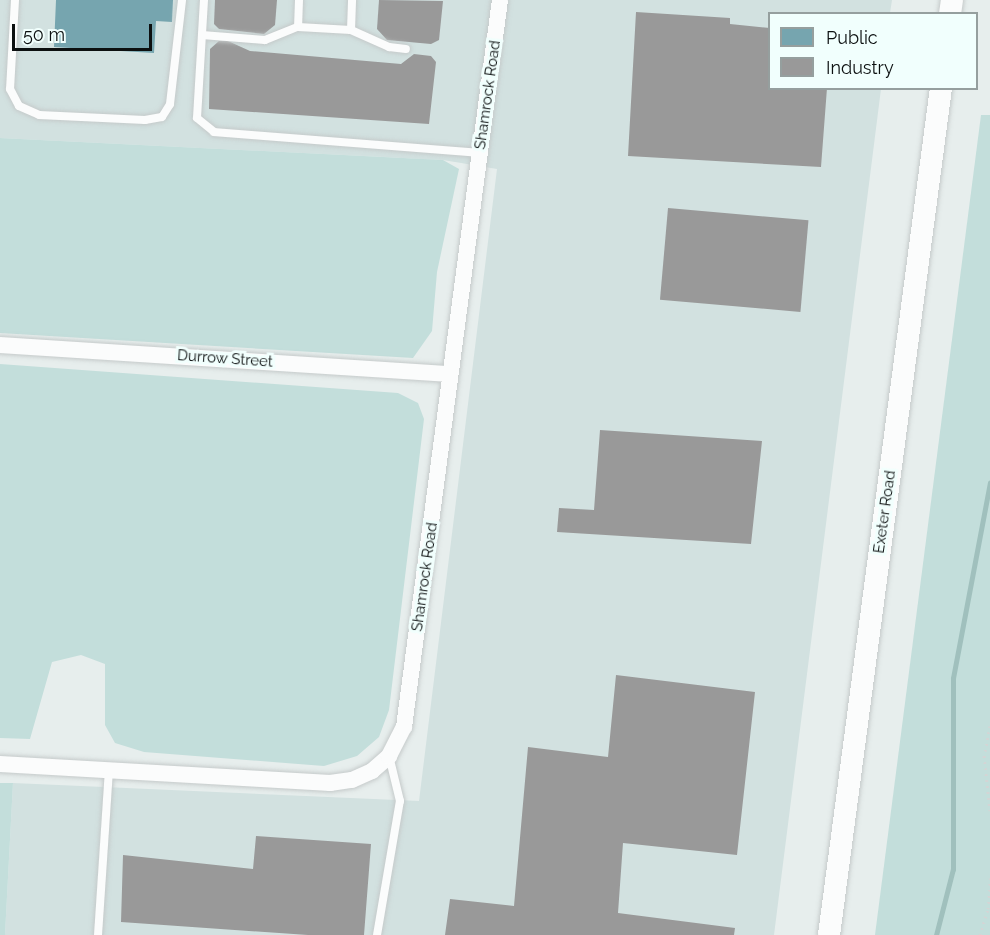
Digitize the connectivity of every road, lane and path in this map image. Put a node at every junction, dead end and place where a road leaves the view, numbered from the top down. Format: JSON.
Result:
{"nodes":[{"id":1,"x":15,"y":0,"type":"edge"},
{"id":2,"x":182,"y":0,"type":"edge"},
{"id":3,"x":204,"y":0,"type":"edge"},
{"id":4,"x":299,"y":0,"type":"edge"},
{"id":5,"x":352,"y":0,"type":"edge"},
{"id":6,"x":500,"y":0,"type":"edge"},
{"id":7,"x":298,"y":27,"type":"junction"},
{"id":8,"x":351,"y":30,"type":"junction"},
{"id":9,"x":202,"y":35,"type":"junction"},
{"id":10,"x":406,"y":49,"type":"dead end"},
{"id":11,"x":940,"y":90,"type":"edge"},
{"id":12,"x":480,"y":153,"type":"junction"},
{"id":13,"x":0,"y":345,"type":"edge"},
{"id":14,"x":450,"y":374,"type":"junction"},
{"id":15,"x":990,"y":726,"type":"edge"},
{"id":16,"x":389,"y":756,"type":"junction"},
{"id":17,"x":0,"y":764,"type":"edge"},
{"id":18,"x":109,"y":771,"type":"junction"},
{"id":19,"x":990,"y":811,"type":"edge"},
{"id":20,"x":990,"y":878,"type":"edge"},
{"id":21,"x":98,"y":935,"type":"edge"},
{"id":22,"x":377,"y":935,"type":"edge"},
{"id":23,"x":829,"y":935,"type":"edge"},
{"id":24,"x":981,"y":935,"type":"edge"}],
"edges":[{"from":1,"to":2,"type":"lane"},
{"from":3,"to":9,"type":"lane"},
{"from":4,"to":7,"type":"lane"},
{"from":5,"to":8,"type":"lane"},
{"from":6,"to":12,"type":"street","name":"Shamrock Road"},
{"from":7,"to":8,"type":"lane"},
{"from":7,"to":9,"type":"lane"},
{"from":8,"to":10,"type":"lane"},
{"from":9,"to":12,"type":"lane"},
{"from":11,"to":23,"type":"main road","name":"Exeter Road"},
{"from":12,"to":14,"type":"street","name":"Shamrock Road"},
{"from":13,"to":14,"type":"street","name":"Durrow Street"},
{"from":14,"to":16,"type":"street","name":"Shamrock Road"},
{"from":15,"to":19,"type":"path"},
{"from":16,"to":18,"type":"street","name":"Shamrock Road"},
{"from":16,"to":22,"type":"lane"},
{"from":17,"to":18,"type":"street","name":"Shamrock Road"},
{"from":18,"to":21,"type":"lane"},
{"from":20,"to":24,"type":"path"}]}
